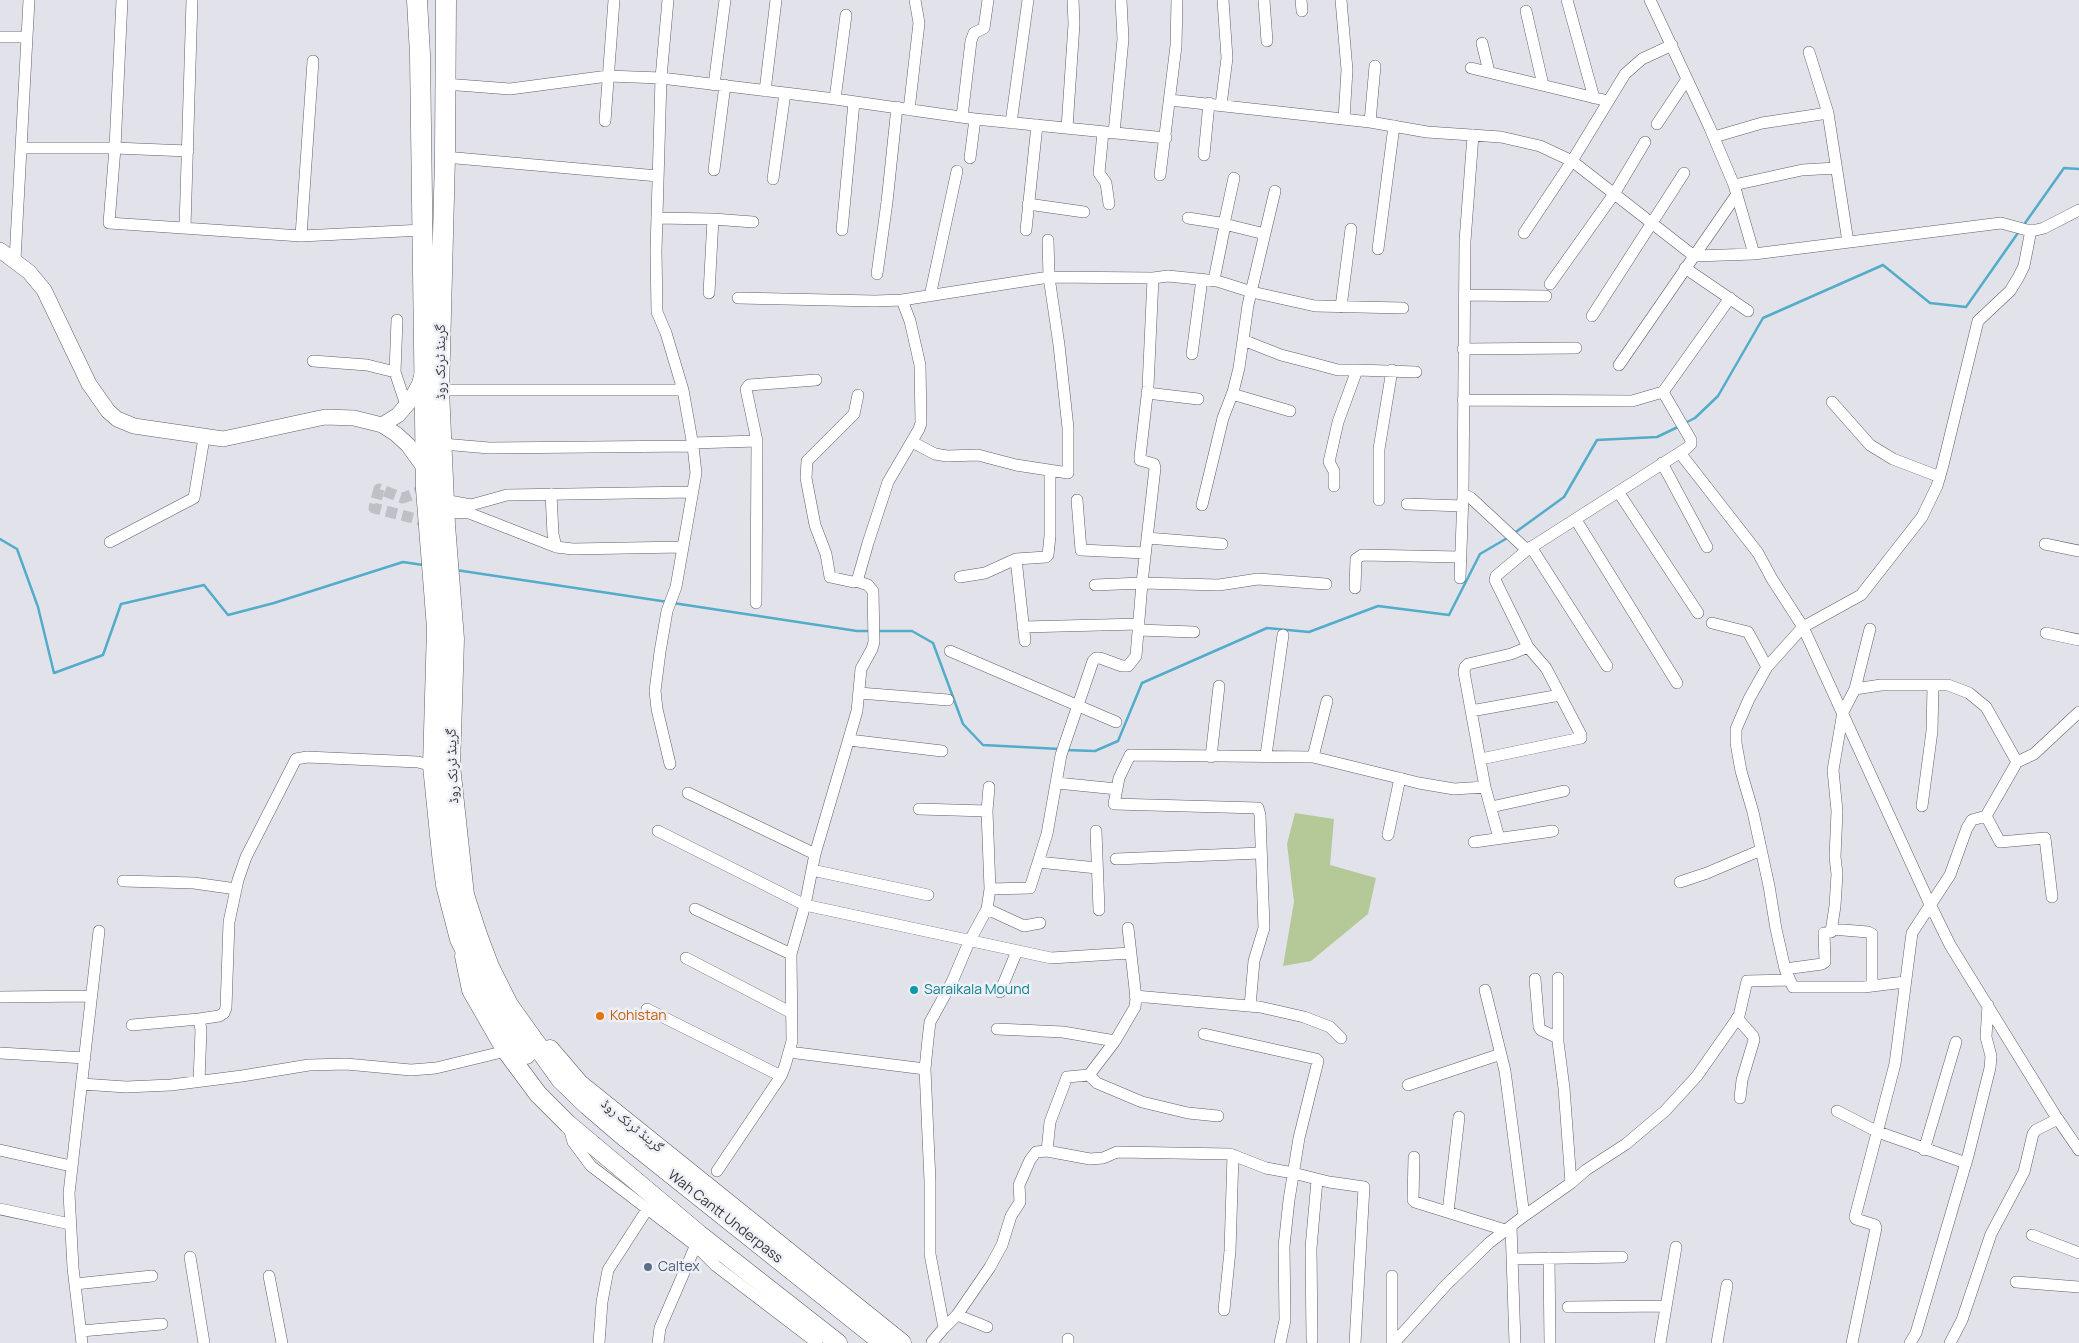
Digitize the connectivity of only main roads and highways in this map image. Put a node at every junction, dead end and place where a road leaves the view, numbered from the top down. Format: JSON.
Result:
{"nodes":[{"id":1,"x":417,"y":0,"type":"edge"},
{"id":2,"x":446,"y":0,"type":"edge"},
{"id":3,"x":422,"y":150,"type":"junction"},
{"id":4,"x":445,"y":154,"type":"junction"},
{"id":5,"x":0,"y":250,"type":"edge"},
{"id":6,"x":424,"y":367,"type":"junction"},
{"id":7,"x":382,"y":425,"type":"junction"},
{"id":8,"x":427,"y":472,"type":"junction"},
{"id":9,"x":441,"y":516,"type":"junction"},
{"id":10,"x":469,"y":937,"type":"junction"},
{"id":11,"x":838,"y":1343,"type":"edge"},
{"id":12,"x":865,"y":1343,"type":"edge"},
{"id":13,"x":884,"y":1343,"type":"edge"},
{"id":14,"x":902,"y":1343,"type":"edge"}],
"edges":[{"from":1,"to":3,"type":"highway","name":"گرینڈ ٹرنک روڈ"},
{"from":2,"to":4,"type":"highway","name":"گرینڈ ٹرنک روڈ"},
{"from":3,"to":4,"type":"highway"},
{"from":3,"to":6,"type":"highway","name":"گرینڈ ٹرنک روڈ"},
{"from":4,"to":9,"type":"highway","name":"گرینڈ ٹرنک روڈ"},
{"from":5,"to":7,"type":"main road"},
{"from":6,"to":7,"type":"main road"},
{"from":6,"to":8,"type":"highway","name":"گرینڈ ٹرنک روڈ"},
{"from":7,"to":8,"type":"main road"},
{"from":8,"to":9,"type":"highway","name":"گرینڈ ٹرنک روڈ"},
{"from":9,"to":10,"type":"highway","name":"گرینڈ ٹرنک روڈ"},
{"from":10,"to":11,"type":"main road","name":"گرینڈ ٹرنک روڈ"},
{"from":10,"to":12,"type":"highway","name":"Wah Cantt Underpass"},
{"from":10,"to":13,"type":"highway","name":"Wah Cantt Underpass"},
{"from":10,"to":14,"type":"main road","name":"گرینڈ ٹرنک روڈ"}]}
